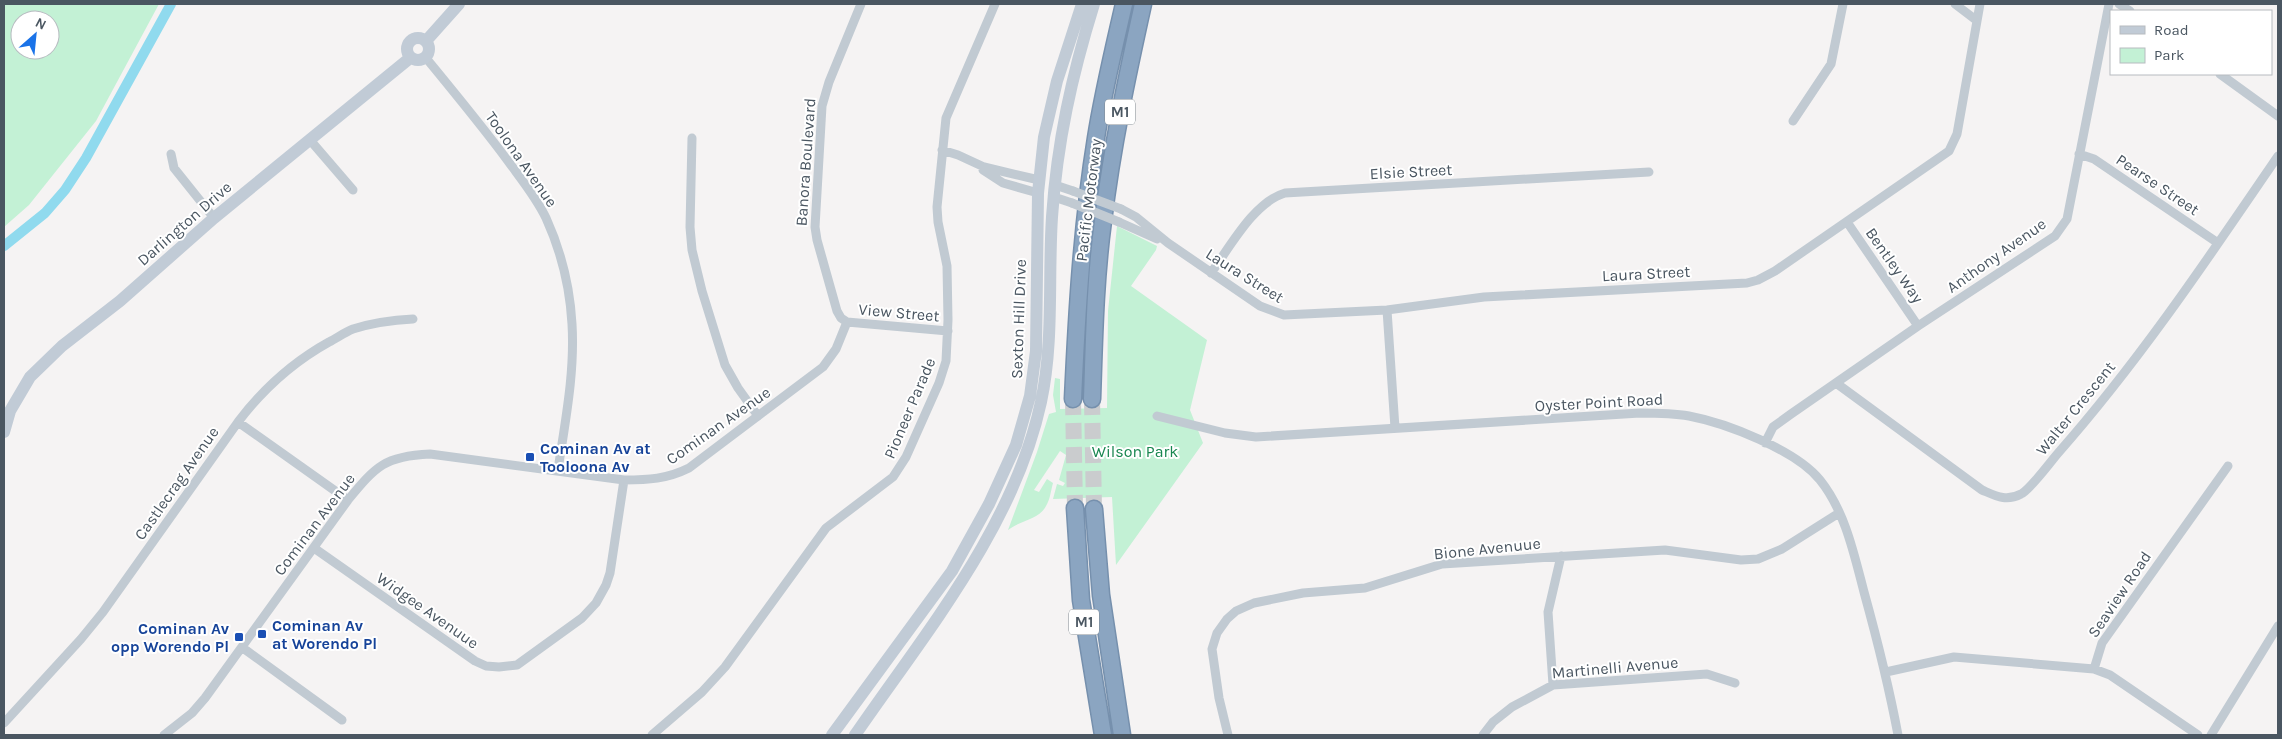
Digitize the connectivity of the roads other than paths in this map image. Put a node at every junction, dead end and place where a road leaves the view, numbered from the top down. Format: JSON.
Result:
{"nodes":[{"id":1,"x":459,"y":4,"type":"edge"},
{"id":2,"x":860,"y":4,"type":"edge"},
{"id":3,"x":995,"y":4,"type":"edge"},
{"id":4,"x":1082,"y":4,"type":"edge"},
{"id":5,"x":1094,"y":4,"type":"edge"},
{"id":6,"x":1124,"y":4,"type":"edge"},
{"id":7,"x":1143,"y":4,"type":"edge"},
{"id":8,"x":1843,"y":4,"type":"edge"},
{"id":9,"x":1955,"y":4,"type":"edge"},
{"id":10,"x":1980,"y":4,"type":"edge"},
{"id":11,"x":2109,"y":4,"type":"edge"},
{"id":12,"x":1976,"y":20,"type":"junction"},
{"id":13,"x":426,"y":41,"type":"junction"},
{"id":14,"x":410,"y":58,"type":"junction"},
{"id":15,"x":426,"y":58,"type":"junction"},
{"id":16,"x":2221,"y":75,"type":"edge"},
{"id":17,"x":2278,"y":116,"type":"edge"},
{"id":18,"x":1794,"y":121,"type":"dead end"},
{"id":19,"x":692,"y":138,"type":"dead end"},
{"id":20,"x":310,"y":140,"type":"junction"},
{"id":21,"x":942,"y":150,"type":"junction"},
{"id":22,"x":172,"y":154,"type":"dead end"},
{"id":23,"x":2079,"y":154,"type":"junction"},
{"id":24,"x":2278,"y":156,"type":"edge"},
{"id":25,"x":1649,"y":172,"type":"dead end"},
{"id":26,"x":1038,"y":186,"type":"junction"},
{"id":27,"x":353,"y":190,"type":"dead end"},
{"id":28,"x":1054,"y":191,"type":"junction"},
{"id":29,"x":214,"y":218,"type":"junction"},
{"id":30,"x":1847,"y":222,"type":"junction"},
{"id":31,"x":2218,"y":243,"type":"junction"},
{"id":32,"x":1175,"y":248,"type":"junction"},
{"id":33,"x":1211,"y":273,"type":"junction"},
{"id":34,"x":1387,"y":310,"type":"junction"},
{"id":35,"x":413,"y":319,"type":"dead end"},
{"id":36,"x":847,"y":322,"type":"junction"},
{"id":37,"x":1918,"y":326,"type":"junction"},
{"id":38,"x":948,"y":331,"type":"junction"},
{"id":39,"x":1836,"y":383,"type":"junction"},
{"id":40,"x":1092,"y":399,"type":"tunnel mouth"},
{"id":41,"x":1072,"y":400,"type":"tunnel mouth"},
{"id":42,"x":758,"y":416,"type":"junction"},
{"id":43,"x":1157,"y":416,"type":"dead end"},
{"id":44,"x":238,"y":422,"type":"junction"},
{"id":45,"x":1395,"y":428,"type":"junction"},
{"id":46,"x":4,"y":432,"type":"edge"},
{"id":47,"x":1765,"y":443,"type":"junction"},
{"id":48,"x":2228,"y":466,"type":"dead end"},
{"id":49,"x":558,"y":470,"type":"junction"},
{"id":50,"x":624,"y":480,"type":"junction"},
{"id":51,"x":348,"y":500,"type":"junction"},
{"id":52,"x":1075,"y":508,"type":"tunnel mouth"},
{"id":53,"x":1094,"y":509,"type":"tunnel mouth"},
{"id":54,"x":1839,"y":514,"type":"junction"},
{"id":55,"x":314,"y":548,"type":"junction"},
{"id":56,"x":1561,"y":556,"type":"junction"},
{"id":57,"x":2278,"y":626,"type":"edge"},
{"id":58,"x":243,"y":648,"type":"junction"},
{"id":59,"x":2094,"y":668,"type":"junction"},
{"id":60,"x":1886,"y":672,"type":"junction"},
{"id":61,"x":1735,"y":683,"type":"dead end"},
{"id":62,"x":1553,"y":685,"type":"junction"},
{"id":63,"x":342,"y":720,"type":"dead end"},
{"id":64,"x":4,"y":723,"type":"edge"},
{"id":65,"x":168,"y":734,"type":"edge"},
{"id":66,"x":652,"y":735,"type":"edge"},
{"id":67,"x":832,"y":735,"type":"edge"},
{"id":68,"x":855,"y":735,"type":"edge"},
{"id":69,"x":1104,"y":735,"type":"edge"},
{"id":70,"x":1122,"y":735,"type":"edge"},
{"id":71,"x":1228,"y":735,"type":"edge"},
{"id":72,"x":1483,"y":735,"type":"edge"},
{"id":73,"x":1898,"y":735,"type":"edge"},
{"id":74,"x":2198,"y":735,"type":"edge"},
{"id":75,"x":2211,"y":735,"type":"edge"}],
"edges":[{"from":1,"to":13,"type":"street"},
{"from":2,"to":36,"type":"street","name":"Banora Boulevard"},
{"from":3,"to":21,"type":"street","name":"Pioneer Parade"},
{"from":4,"to":26,"type":"street","name":"Sexton Hill Drive"},
{"from":5,"to":28,"type":"street","name":"Sexton Hill Drive"},
{"from":6,"to":41,"type":"highway","name":"Pacific Motorway","number":"M1"},
{"from":7,"to":40,"type":"highway","name":"Pacific Motorway","number":"M1"},
{"from":8,"to":18,"type":"street"},
{"from":9,"to":12,"type":"street"},
{"from":10,"to":12,"type":"street","name":"Laura Street"},
{"from":11,"to":23,"type":"street","name":"Anthony Avenue"},
{"from":12,"to":30,"type":"street","name":"Laura Street"},
{"from":13,"to":14,"type":"street"},
{"from":13,"to":15,"type":"street"},
{"from":14,"to":15,"type":"street"},
{"from":14,"to":20,"type":"street","name":"Darlington Drive"},
{"from":15,"to":49,"type":"street","name":"Toolona Avenue"},
{"from":16,"to":17,"type":"street"},
{"from":19,"to":42,"type":"street"},
{"from":20,"to":27,"type":"street"},
{"from":20,"to":29,"type":"street","name":"Darlington Drive"},
{"from":21,"to":26,"type":"street"},
{"from":21,"to":38,"type":"street","name":"Pioneer Parade"},
{"from":22,"to":29,"type":"street"},
{"from":23,"to":31,"type":"street","name":"Pearse Street"},
{"from":23,"to":37,"type":"street","name":"Anthony Avenue"},
{"from":24,"to":31,"type":"street","name":"Walter Crescent"},
{"from":25,"to":33,"type":"street","name":"Elsie Street"},
{"from":26,"to":28,"type":"street"},
{"from":26,"to":67,"type":"street","name":"Sexton Hill Drive"},
{"from":28,"to":32,"type":"street","name":"Laura Street","bridge":true},
{"from":28,"to":32,"type":"street","name":"Laura Street","bridge":true},
{"from":28,"to":68,"type":"street","name":"Sexton Hill Drive"},
{"from":29,"to":46,"type":"street","name":"Darlington Drive"},
{"from":30,"to":34,"type":"street","name":"Laura Street"},
{"from":30,"to":37,"type":"street","name":"Bentley Way"},
{"from":31,"to":39,"type":"street","name":"Walter Crescent"},
{"from":32,"to":33,"type":"street","name":"Laura Street"},
{"from":33,"to":34,"type":"street","name":"Laura Street"},
{"from":34,"to":45,"type":"street"},
{"from":35,"to":44,"type":"street","name":"Castlecrag Avenue"},
{"from":36,"to":38,"type":"street","name":"View Street"},
{"from":36,"to":42,"type":"street","name":"Cominan Avenue"},
{"from":37,"to":39,"type":"street","name":"Anthony Avenue"},
{"from":38,"to":66,"type":"street","name":"Pioneer Parade"},
{"from":39,"to":47,"type":"street","name":"Anthony Avenue"},
{"from":42,"to":50,"type":"street","name":"Cominan Avenue"},
{"from":43,"to":45,"type":"street","name":"Oyster Point Road"},
{"from":44,"to":51,"type":"street"},
{"from":44,"to":64,"type":"street","name":"Castlecrag Avenue"},
{"from":45,"to":47,"type":"street","name":"Oyster Point Road"},
{"from":47,"to":54,"type":"street","name":"Oyster Point Road"},
{"from":48,"to":59,"type":"street","name":"Seaview Road"},
{"from":49,"to":50,"type":"street","name":"Cominan Avenue"},
{"from":49,"to":51,"type":"street","name":"Cominan Avenue"},
{"from":50,"to":55,"type":"street","name":"Widgee Avenuue"},
{"from":51,"to":55,"type":"street","name":"Cominan Avenue"},
{"from":52,"to":69,"type":"highway","number":"M1"},
{"from":53,"to":70,"type":"highway","number":"M1"},
{"from":54,"to":56,"type":"street","name":"Bione Avenuue"},
{"from":54,"to":60,"type":"street","name":"Oyster Point Road"},
{"from":55,"to":58,"type":"street","name":"Cominan Avenue"},
{"from":56,"to":62,"type":"street"},
{"from":56,"to":71,"type":"street","name":"Bione Avenuue"},
{"from":57,"to":75,"type":"street"},
{"from":58,"to":63,"type":"street"},
{"from":58,"to":65,"type":"street","name":"Cominan Avenue"},
{"from":59,"to":60,"type":"street"},
{"from":59,"to":74,"type":"street"},
{"from":60,"to":73,"type":"street","name":"Oyster Point Road"},
{"from":61,"to":62,"type":"street","name":"Martinelli Avenue"},
{"from":62,"to":72,"type":"street","name":"Martinelli Avenue"}]}
